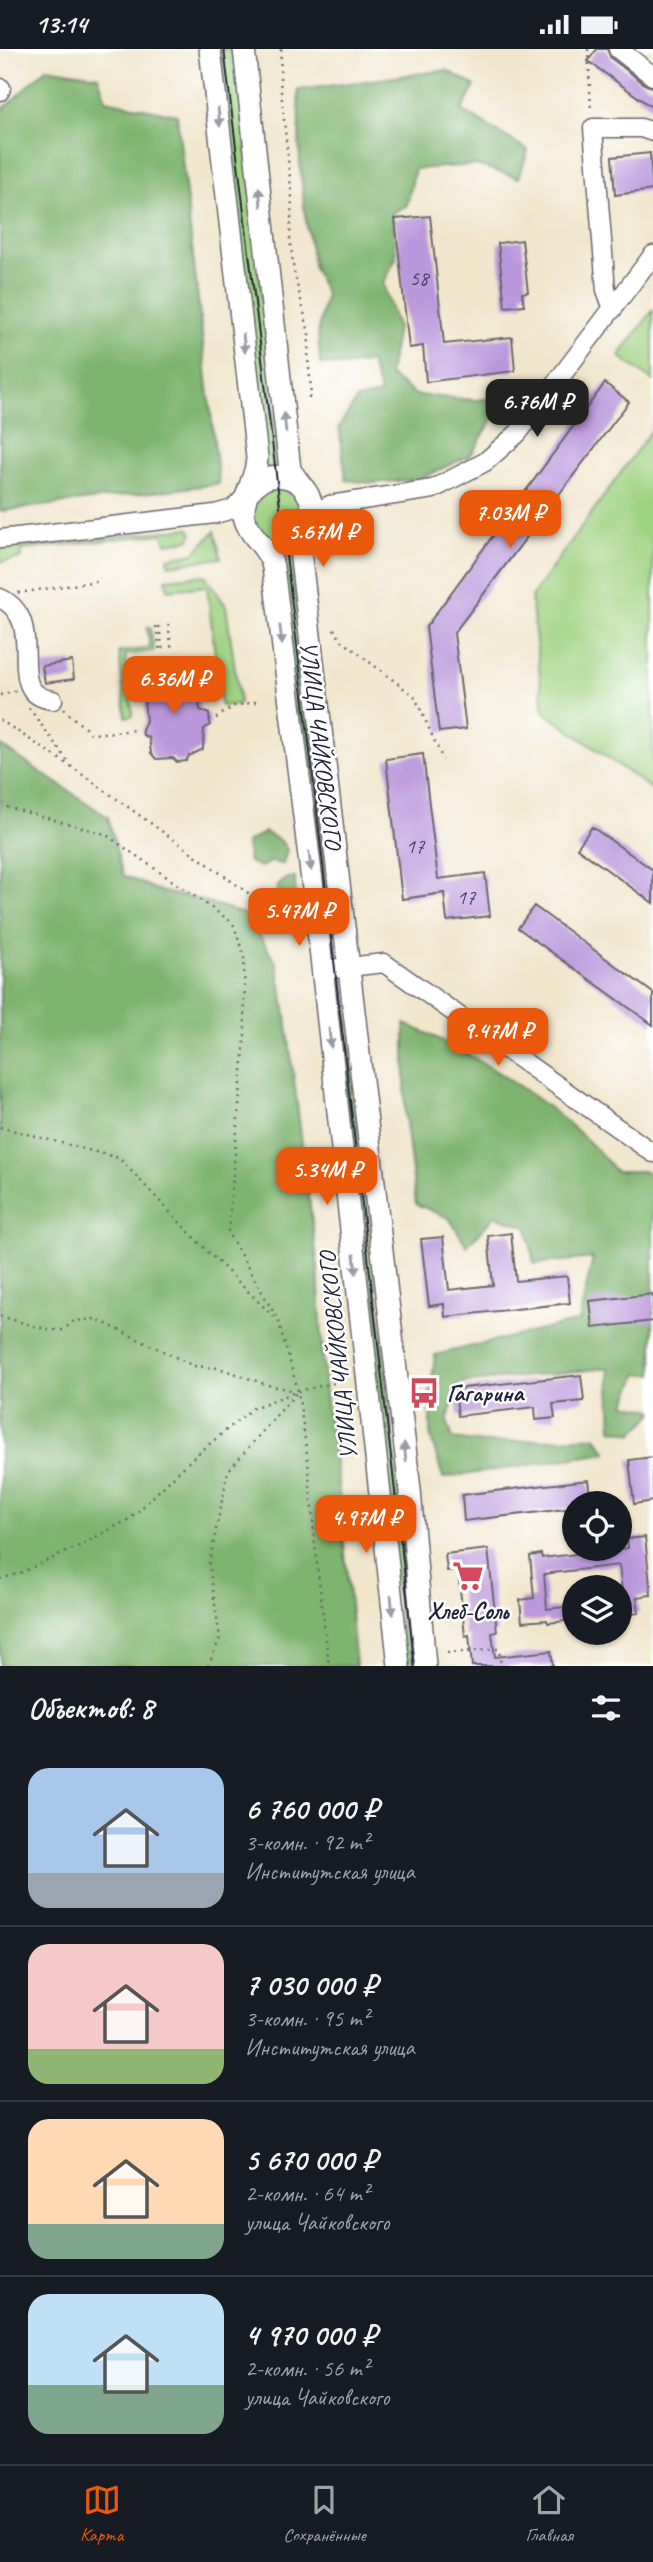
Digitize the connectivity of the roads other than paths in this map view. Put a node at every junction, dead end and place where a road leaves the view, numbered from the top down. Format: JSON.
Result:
{"nodes":[{"id":1,"x":211,"y":49,"type":"edge"},
{"id":2,"x":244,"y":49,"type":"edge"},
{"id":3,"x":618,"y":49,"type":"edge"},
{"id":4,"x":653,"y":76,"type":"edge"},
{"id":5,"x":653,"y":132,"type":"edge"},
{"id":6,"x":653,"y":255,"type":"edge"},
{"id":7,"x":612,"y":309,"type":"junction"},
{"id":8,"x":297,"y":483,"type":"junction"},
{"id":9,"x":248,"y":493,"type":"junction"},
{"id":10,"x":341,"y":502,"type":"junction"},
{"id":11,"x":215,"y":514,"type":"junction"},
{"id":12,"x":252,"y":533,"type":"junction"},
{"id":13,"x":305,"y":534,"type":"junction"},
{"id":14,"x":0,"y":539,"type":"edge"},
{"id":15,"x":0,"y":598,"type":"edge"},
{"id":16,"x":12,"y":686,"type":"edge"},
{"id":17,"x":52,"y":700,"type":"road end"},
{"id":18,"x":348,"y":966,"type":"junction"},
{"id":19,"x":322,"y":970,"type":"junction"},
{"id":20,"x":653,"y":1153,"type":"edge"},
{"id":21,"x":399,"y":1666,"type":"edge"},
{"id":22,"x":425,"y":1666,"type":"edge"}],
"edges":[{"from":1,"to":9,"type":"main road","name":"УЛИЦА ЧАЙКОВСКОГО","one_way":true},
{"from":8,"to":2,"type":"main road","one_way":true},
{"from":3,"to":4,"type":"street"},
{"from":5,"to":7,"type":"street"},
{"from":6,"to":7,"type":"street"},
{"from":7,"to":10,"type":"street"},
{"from":8,"to":9,"type":"main road"},
{"from":8,"to":10,"type":"street"},
{"from":8,"to":13,"type":"main road"},
{"from":9,"to":11,"type":"street"},
{"from":9,"to":12,"type":"main road","name":"УЛИЦА ЧАЙКОВСКОГО"},
{"from":10,"to":13,"type":"street"},
{"from":11,"to":12,"type":"street"},
{"from":11,"to":14,"type":"street"},
{"from":12,"to":13,"type":"main road"},
{"from":12,"to":19,"type":"main road","name":"УЛИЦА ЧАЙКОВСКОГО","one_way":true},
{"from":13,"to":18,"type":"main road","name":"УЛИЦА ЧАЙКОВСКОГО"},
{"from":15,"to":16,"type":"street"},
{"from":16,"to":17,"type":"street"},
{"from":18,"to":19,"type":"street"},
{"from":18,"to":20,"type":"street"},
{"from":22,"to":18,"type":"main road","name":"УЛИЦА ЧАЙКОВСКОГО","one_way":true},
{"from":19,"to":21,"type":"main road","name":"УЛИЦА ЧАЙКОВСКОГО","one_way":true}]}
